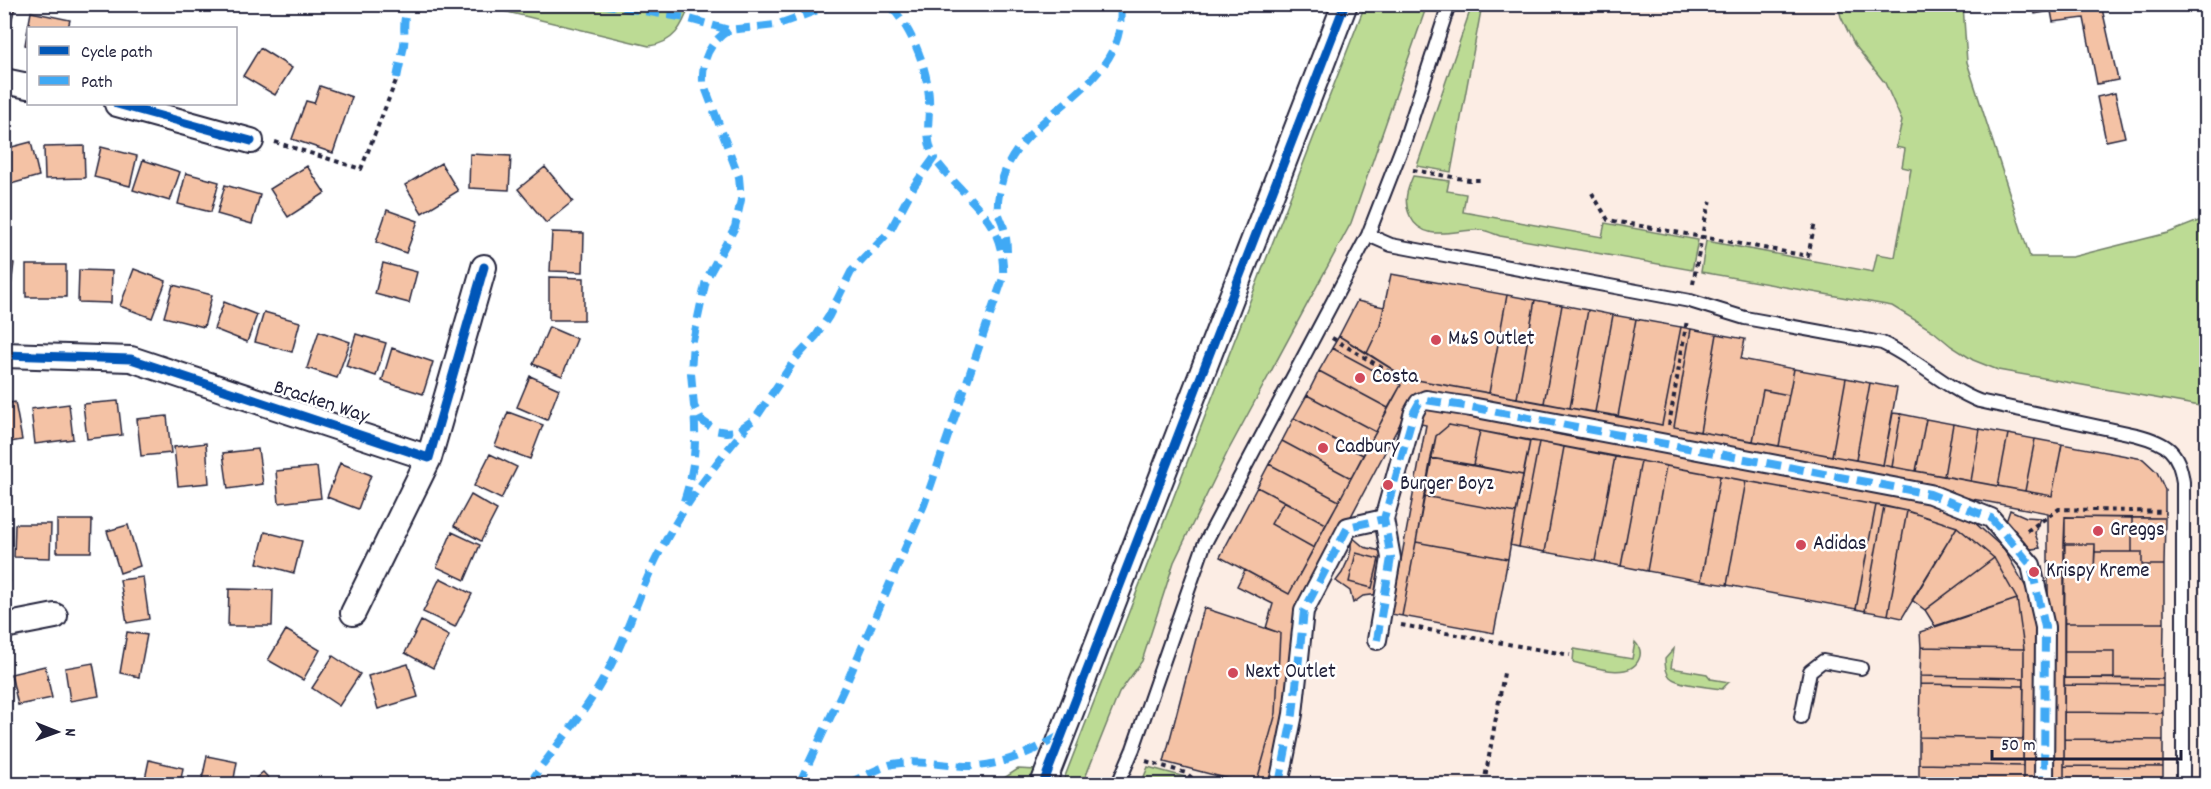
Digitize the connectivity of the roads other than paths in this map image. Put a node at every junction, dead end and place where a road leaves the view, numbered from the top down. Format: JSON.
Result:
{"nodes":[{"id":1,"x":1346,"y":4,"type":"edge"},
{"id":2,"x":1449,"y":4,"type":"edge"},
{"id":3,"x":4,"y":84,"type":"edge"},
{"id":4,"x":27,"y":86,"type":"edge"},
{"id":5,"x":121,"y":105,"type":"edge"},
{"id":6,"x":251,"y":141,"type":"road end"},
{"id":7,"x":1368,"y":235,"type":"junction"},
{"id":8,"x":484,"y":267,"type":"dead end"},
{"id":9,"x":4,"y":355,"type":"edge"},
{"id":10,"x":429,"y":458,"type":"junction"},
{"id":11,"x":1384,"y":519,"type":"junction"},
{"id":12,"x":353,"y":613,"type":"dead end"},
{"id":13,"x":55,"y":616,"type":"dead end"},
{"id":14,"x":4,"y":626,"type":"edge"},
{"id":15,"x":1377,"y":640,"type":"dead end"},
{"id":16,"x":1861,"y":668,"type":"dead end"},
{"id":17,"x":1801,"y":717,"type":"dead end"},
{"id":18,"x":1043,"y":784,"type":"edge"},
{"id":19,"x":1118,"y":784,"type":"edge"},
{"id":20,"x":1279,"y":784,"type":"edge"},
{"id":21,"x":2044,"y":784,"type":"edge"},
{"id":22,"x":2183,"y":784,"type":"edge"}],
"edges":[{"from":1,"to":18,"type":"street"},
{"from":2,"to":7,"type":"lane"},
{"from":3,"to":4,"type":"street"},
{"from":5,"to":6,"type":"street"},
{"from":7,"to":19,"type":"lane"},
{"from":7,"to":22,"type":"lane"},
{"from":8,"to":10,"type":"street"},
{"from":9,"to":10,"type":"street","name":"Bracken Way"},
{"from":10,"to":12,"type":"street"},
{"from":11,"to":15,"type":"street"},
{"from":11,"to":20,"type":"street"},
{"from":11,"to":21,"type":"street"},
{"from":13,"to":14,"type":"street"},
{"from":16,"to":17,"type":"lane"}]}
